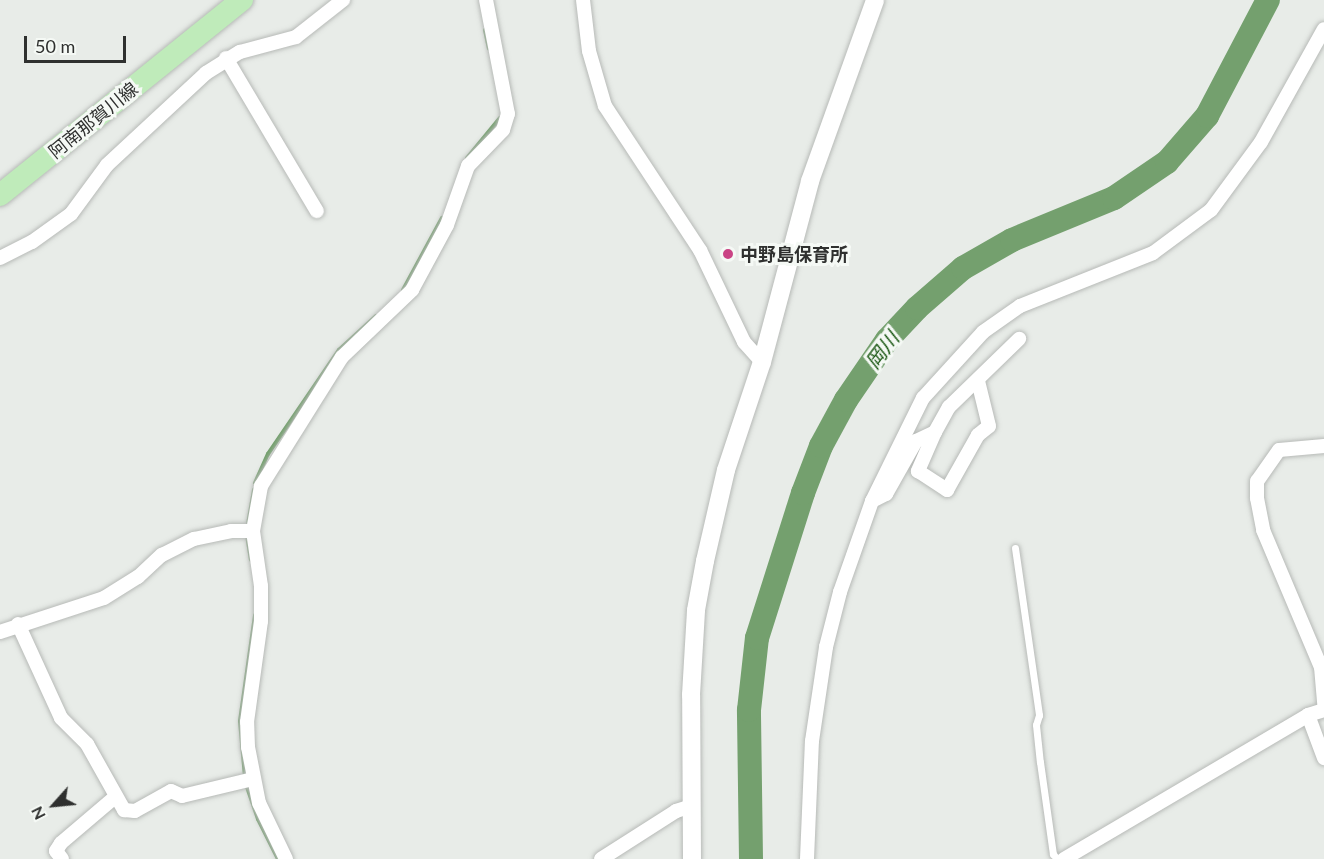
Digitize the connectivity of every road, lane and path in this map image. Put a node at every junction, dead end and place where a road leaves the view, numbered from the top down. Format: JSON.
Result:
{"nodes":[{"id":1,"x":242,"y":0,"type":"edge"},
{"id":2,"x":344,"y":0,"type":"edge"},
{"id":3,"x":486,"y":0,"type":"edge"},
{"id":4,"x":583,"y":0,"type":"edge"},
{"id":5,"x":875,"y":0,"type":"edge"},
{"id":6,"x":1324,"y":29,"type":"edge"},
{"id":7,"x":226,"y":58,"type":"junction"},
{"id":8,"x":0,"y":195,"type":"edge"},
{"id":9,"x":316,"y":211,"type":"dead end"},
{"id":10,"x":0,"y":258,"type":"edge"},
{"id":11,"x":1019,"y":339,"type":"dead end"},
{"id":12,"x":762,"y":362,"type":"junction"},
{"id":13,"x":978,"y":381,"type":"junction"},
{"id":14,"x":935,"y":432,"type":"junction"},
{"id":15,"x":1324,"y":446,"type":"edge"},
{"id":16,"x":872,"y":501,"type":"junction"},
{"id":17,"x":253,"y":531,"type":"junction"},
{"id":18,"x":1015,"y":548,"type":"dead end"},
{"id":19,"x":18,"y":624,"type":"junction"},
{"id":20,"x":0,"y":632,"type":"edge"},
{"id":21,"x":1324,"y":705,"type":"edge"},
{"id":22,"x":1324,"y":710,"type":"edge"},
{"id":23,"x":1308,"y":715,"type":"junction"},
{"id":24,"x":1324,"y":758,"type":"edge"},
{"id":25,"x":253,"y":779,"type":"junction"},
{"id":26,"x":115,"y":797,"type":"junction"},
{"id":27,"x":691,"y":806,"type":"junction"},
{"id":28,"x":62,"y":859,"type":"edge"},
{"id":29,"x":286,"y":859,"type":"edge"},
{"id":30,"x":601,"y":859,"type":"edge"},
{"id":31,"x":692,"y":859,"type":"edge"},
{"id":32,"x":807,"y":859,"type":"edge"},
{"id":33,"x":1058,"y":859,"type":"edge"},
{"id":34,"x":1064,"y":859,"type":"edge"}],
"edges":[{"from":1,"to":8,"type":"main road","name":"阿南那賀川線"},
{"from":2,"to":7,"type":"street"},
{"from":3,"to":17,"type":"street"},
{"from":4,"to":12,"type":"street"},
{"from":5,"to":12,"type":"street"},
{"from":6,"to":16,"type":"street"},
{"from":7,"to":9,"type":"street"},
{"from":7,"to":10,"type":"street"},
{"from":11,"to":13,"type":"street"},
{"from":12,"to":27,"type":"street"},
{"from":13,"to":14,"type":"street"},
{"from":13,"to":14,"type":"street"},
{"from":14,"to":16,"type":"street"},
{"from":15,"to":21,"type":"street"},
{"from":16,"to":32,"type":"street"},
{"from":17,"to":19,"type":"street"},
{"from":17,"to":25,"type":"street"},
{"from":18,"to":33,"type":"lane"},
{"from":19,"to":20,"type":"street"},
{"from":19,"to":26,"type":"street"},
{"from":22,"to":23,"type":"street"},
{"from":23,"to":24,"type":"street"},
{"from":23,"to":34,"type":"street"},
{"from":25,"to":26,"type":"street"},
{"from":25,"to":29,"type":"street"},
{"from":26,"to":28,"type":"street"},
{"from":27,"to":30,"type":"street"},
{"from":27,"to":31,"type":"street"}]}
